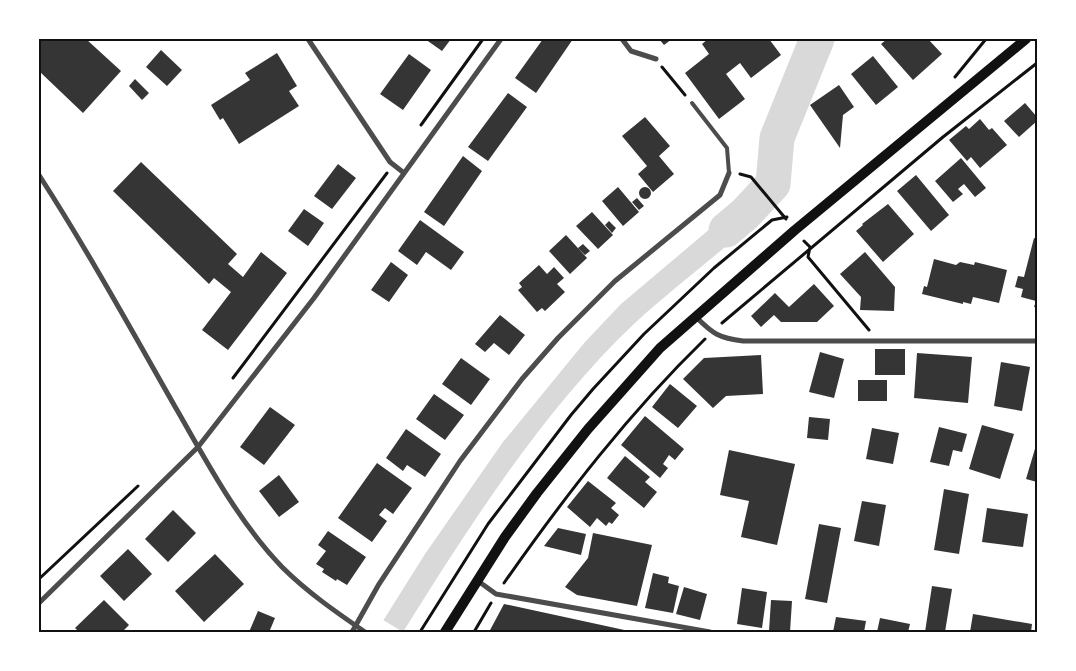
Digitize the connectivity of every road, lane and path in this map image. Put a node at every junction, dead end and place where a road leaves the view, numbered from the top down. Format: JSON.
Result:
{"nodes":[{"id":1,"x":308,"y":39,"type":"edge"},
{"id":2,"x":483,"y":39,"type":"edge"},
{"id":3,"x":501,"y":39,"type":"edge"},
{"id":4,"x":622,"y":39,"type":"edge"},
{"id":5,"x":1026,"y":39,"type":"edge"},
{"id":6,"x":656,"y":59,"type":"joint"},
{"id":7,"x":692,"y":103,"type":"joint"},
{"id":8,"x":416,"y":133,"type":"dead end"},
{"id":9,"x":393,"y":164,"type":"junction"},
{"id":10,"x":404,"y":173,"type":"junction"},
{"id":11,"x":730,"y":173,"type":"joint"},
{"id":12,"x":39,"y":175,"type":"edge"},
{"id":13,"x":751,"y":177,"type":"dead end"},
{"id":14,"x":786,"y":218,"type":"dead end"},
{"id":15,"x":801,"y":237,"type":"dead end"},
{"id":16,"x":695,"y":316,"type":"junction"},
{"id":17,"x":878,"y":341,"type":"junction"},
{"id":18,"x":1037,"y":341,"type":"edge"},
{"id":19,"x":227,"y":387,"type":"dead end"},
{"id":20,"x":198,"y":448,"type":"junction"},
{"id":21,"x":143,"y":481,"type":"dead end"},
{"id":22,"x":39,"y":579,"type":"edge"},
{"id":23,"x":477,"y":581,"type":"junction"},
{"id":24,"x":39,"y":603,"type":"edge"},
{"id":25,"x":426,"y":623,"type":"dead end"},
{"id":26,"x":356,"y":626,"type":"junction"},
{"id":27,"x":352,"y":632,"type":"edge"},
{"id":28,"x":365,"y":632,"type":"edge"},
{"id":29,"x":420,"y":632,"type":"edge"},
{"id":30,"x":445,"y":632,"type":"edge"},
{"id":31,"x":710,"y":632,"type":"edge"}],
"edges":[{"from":1,"to":9,"type":"street"},
{"from":2,"to":8,"type":"path"},
{"from":3,"to":10,"type":"street"},
{"from":4,"to":6,"type":"street"},
{"from":5,"to":16,"type":"main road"},
{"from":6,"to":7,"type":"path"},
{"from":7,"to":11,"type":"lane"},
{"from":9,"to":10,"type":"street"},
{"from":9,"to":19,"type":"path"},
{"from":10,"to":20,"type":"street"},
{"from":11,"to":26,"type":"street"},
{"from":12,"to":20,"type":"street"},
{"from":13,"to":14,"type":"path"},
{"from":15,"to":17,"type":"path"},
{"from":16,"to":17,"type":"street"},
{"from":16,"to":23,"type":"main road"},
{"from":17,"to":18,"type":"street"},
{"from":20,"to":24,"type":"street"},
{"from":20,"to":26,"type":"street"},
{"from":21,"to":22,"type":"path"},
{"from":23,"to":30,"type":"main road"},
{"from":23,"to":31,"type":"street"},
{"from":25,"to":29,"type":"path"},
{"from":26,"to":27,"type":"street"},
{"from":26,"to":28,"type":"street"}]}
